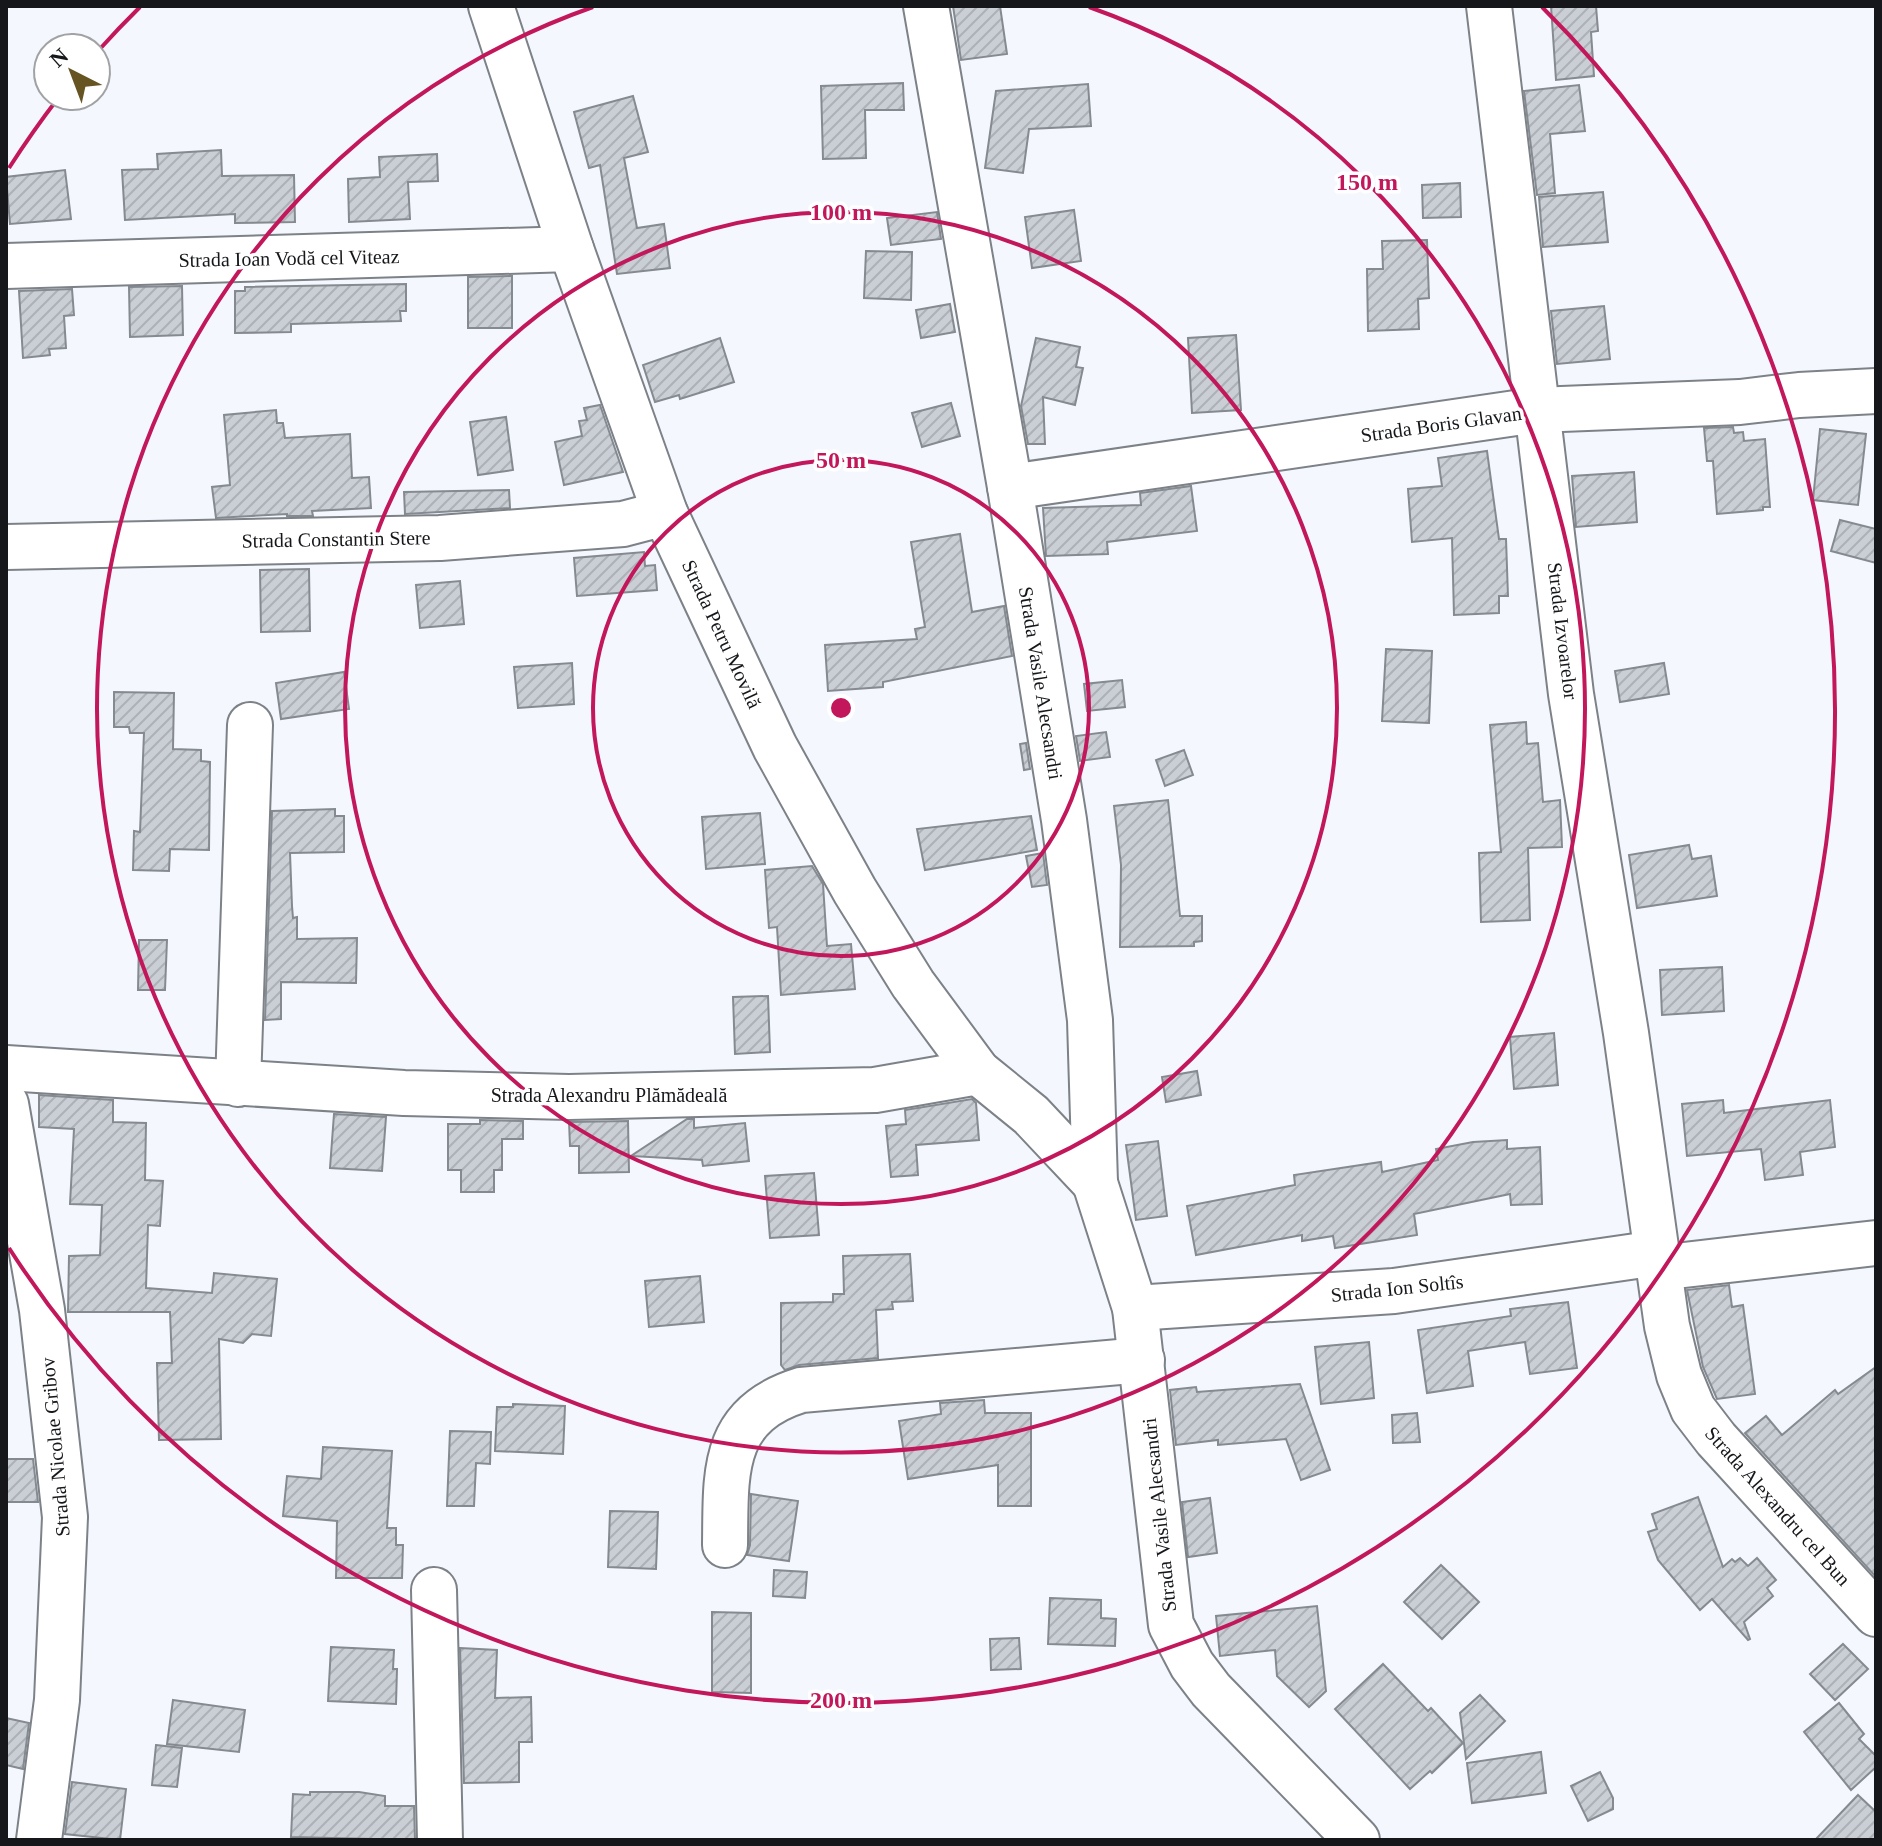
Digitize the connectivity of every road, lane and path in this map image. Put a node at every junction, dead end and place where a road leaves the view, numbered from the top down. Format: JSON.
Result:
{"nodes":[{"id":1,"x":491,"y":6,"type":"edge"},
{"id":2,"x":926,"y":6,"type":"edge"},
{"id":3,"x":1489,"y":6,"type":"edge"},
{"id":4,"x":571,"y":249,"type":"junction"},
{"id":5,"x":6,"y":266,"type":"edge"},
{"id":6,"x":1876,"y":391,"type":"edge"},
{"id":7,"x":1536,"y":410,"type":"junction"},
{"id":8,"x":1010,"y":487,"type":"junction"},
{"id":9,"x":665,"y":513,"type":"junction"},
{"id":10,"x":6,"y":547,"type":"edge"},
{"id":11,"x":250,"y":725,"type":"dead end"},
{"id":12,"x":6,"y":1068,"type":"edge"},
{"id":13,"x":978,"y":1072,"type":"junction"},
{"id":14,"x":238,"y":1084,"type":"junction"},
{"id":15,"x":6,"y":1104,"type":"edge"},
{"id":16,"x":1095,"y":1183,"type":"junction"},
{"id":17,"x":1876,"y":1243,"type":"edge"},
{"id":18,"x":1658,"y":1260,"type":"junction"},
{"id":19,"x":1135,"y":1308,"type":"junction"},
{"id":20,"x":1142,"y":1360,"type":"junction"},
{"id":21,"x":725,"y":1545,"type":"dead end"},
{"id":22,"x":434,"y":1590,"type":"dead end"},
{"id":23,"x":1876,"y":1614,"type":"edge"},
{"id":24,"x":39,"y":1840,"type":"edge"},
{"id":25,"x":440,"y":1840,"type":"edge"},
{"id":26,"x":1357,"y":1840,"type":"edge"}],
"edges":[{"from":1,"to":4,"type":"street","name":"Strada Petru Movilă"},
{"from":2,"to":8,"type":"street","name":"Strada Vasile Alecsandri"},
{"from":3,"to":7,"type":"street","name":"Strada Izvoarelor"},
{"from":4,"to":5,"type":"street","name":"Strada Ioan Vodă cel Viteaz"},
{"from":4,"to":9,"type":"street","name":"Strada Petru Movilă"},
{"from":6,"to":7,"type":"street","name":"Strada Boris Glavan"},
{"from":7,"to":8,"type":"street","name":"Strada Boris Glavan"},
{"from":7,"to":18,"type":"street","name":"Strada Izvoarelor"},
{"from":8,"to":16,"type":"street","name":"Strada Vasile Alecsandri"},
{"from":9,"to":10,"type":"street","name":"Strada Constantin Stere"},
{"from":9,"to":13,"type":"street","name":"Strada Petru Movilă"},
{"from":11,"to":14,"type":"street"},
{"from":12,"to":14,"type":"street","name":"Strada Alexandru Plămădeală"},
{"from":13,"to":14,"type":"street","name":"Strada Alexandru Plămădeală"},
{"from":13,"to":16,"type":"street","name":"Strada Petru Movilă"},
{"from":15,"to":24,"type":"street","name":"Strada Nicolae Gribov"},
{"from":16,"to":19,"type":"street","name":"Strada Vasile Alecsandri"},
{"from":17,"to":18,"type":"street","name":"Strada Ion Soltîs"},
{"from":18,"to":19,"type":"street","name":"Strada Ion Soltîs"},
{"from":18,"to":23,"type":"street","name":"Strada Alexandru cel Bun"},
{"from":19,"to":20,"type":"street","name":"Strada Vasile Alecsandri"},
{"from":20,"to":21,"type":"street"},
{"from":20,"to":26,"type":"street","name":"Strada Vasile Alecsandri"},
{"from":22,"to":25,"type":"street"}]}
